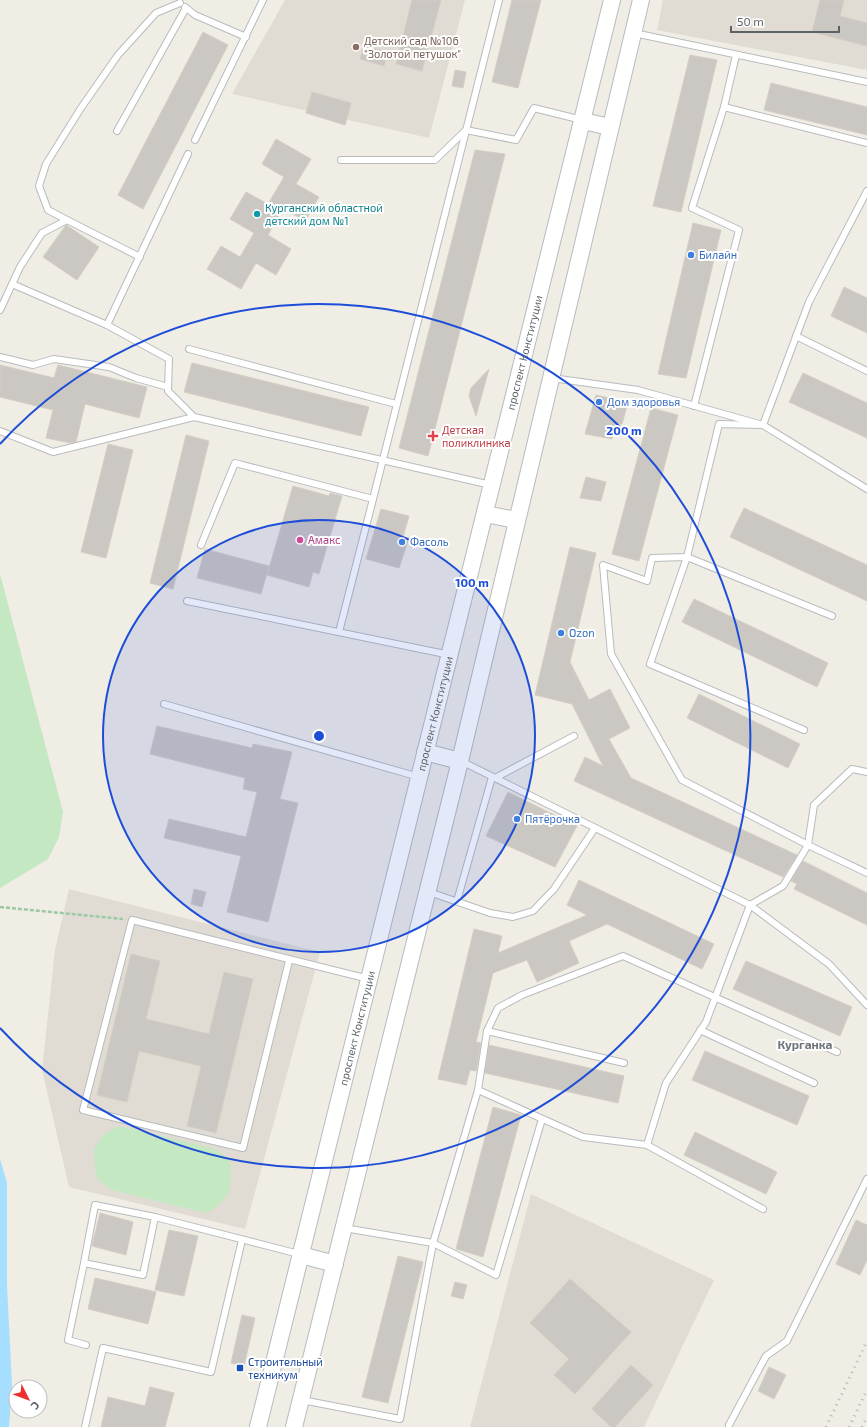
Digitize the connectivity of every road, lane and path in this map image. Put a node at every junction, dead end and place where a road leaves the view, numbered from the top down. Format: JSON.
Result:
{"nodes":[{"id":1,"x":263,"y":0,"type":"edge"},
{"id":2,"x":499,"y":0,"type":"edge"},
{"id":3,"x":612,"y":0,"type":"edge"},
{"id":4,"x":641,"y":0,"type":"edge"},
{"id":5,"x":178,"y":1,"type":"edge"},
{"id":6,"x":186,"y":8,"type":"junction"},
{"id":7,"x":633,"y":33,"type":"junction"},
{"id":8,"x":246,"y":37,"type":"junction"},
{"id":9,"x":736,"y":55,"type":"junction"},
{"id":10,"x":867,"y":82,"type":"edge"},
{"id":11,"x":724,"y":107,"type":"junction"},
{"id":12,"x":583,"y":121,"type":"junction"},
{"id":13,"x":610,"y":127,"type":"junction"},
{"id":14,"x":466,"y":130,"type":"junction"},
{"id":15,"x":117,"y":131,"type":"dead end"},
{"id":16,"x":195,"y":140,"type":"dead end"},
{"id":17,"x":867,"y":143,"type":"edge"},
{"id":18,"x":188,"y":154,"type":"dead end"},
{"id":19,"x":341,"y":160,"type":"dead end"},
{"id":20,"x":867,"y":191,"type":"edge"},
{"id":21,"x":67,"y":220,"type":"junction"},
{"id":22,"x":140,"y":257,"type":"junction"},
{"id":23,"x":12,"y":284,"type":"junction"},
{"id":24,"x":0,"y":310,"type":"edge"},
{"id":25,"x":107,"y":326,"type":"junction"},
{"id":26,"x":796,"y":336,"type":"junction"},
{"id":27,"x":189,"y":349,"type":"dead end"},
{"id":28,"x":0,"y":358,"type":"edge"},
{"id":29,"x":867,"y":371,"type":"edge"},
{"id":30,"x":550,"y":377,"type":"junction"},
{"id":31,"x":168,"y":387,"type":"junction"},
{"id":32,"x":396,"y":404,"type":"junction"},
{"id":33,"x":694,"y":406,"type":"junction"},
{"id":34,"x":194,"y":417,"type":"junction"},
{"id":35,"x":763,"y":425,"type":"junction"},
{"id":36,"x":0,"y":431,"type":"edge"},
{"id":37,"x":382,"y":460,"type":"junction"},
{"id":38,"x":492,"y":485,"type":"junction"},
{"id":39,"x":867,"y":489,"type":"edge"},
{"id":40,"x":373,"y":498,"type":"junction"},
{"id":41,"x":485,"y":514,"type":"junction"},
{"id":42,"x":516,"y":520,"type":"junction"},
{"id":43,"x":201,"y":545,"type":"dead end"},
{"id":44,"x":686,"y":557,"type":"junction"},
{"id":45,"x":187,"y":601,"type":"dead end"},
{"id":46,"x":832,"y":616,"type":"dead end"},
{"id":47,"x":339,"y":632,"type":"junction"},
{"id":48,"x":450,"y":655,"type":"junction"},
{"id":49,"x":164,"y":704,"type":"dead end"},
{"id":50,"x":804,"y":730,"type":"dead end"},
{"id":51,"x":574,"y":736,"type":"dead end"},
{"id":52,"x":425,"y":752,"type":"junction"},
{"id":53,"x":460,"y":761,"type":"junction"},
{"id":54,"x":867,"y":772,"type":"edge"},
{"id":55,"x":419,"y":777,"type":"junction"},
{"id":56,"x":494,"y":778,"type":"junction"},
{"id":57,"x":595,"y":828,"type":"junction"},
{"id":58,"x":808,"y":845,"type":"junction"},
{"id":59,"x":867,"y":873,"type":"edge"},
{"id":60,"x":428,"y":891,"type":"junction"},
{"id":61,"x":457,"y":901,"type":"junction"},
{"id":62,"x":750,"y":905,"type":"junction"},
{"id":63,"x":0,"y":907,"type":"edge"},
{"id":64,"x":132,"y":920,"type":"junction"},
{"id":65,"x":289,"y":961,"type":"junction"},
{"id":66,"x":370,"y":980,"type":"junction"},
{"id":67,"x":715,"y":998,"type":"junction"},
{"id":68,"x":867,"y":1005,"type":"edge"},
{"id":69,"x":700,"y":1030,"type":"junction"},
{"id":70,"x":487,"y":1032,"type":"junction"},
{"id":71,"x":837,"y":1052,"type":"dead end"},
{"id":72,"x":624,"y":1063,"type":"dead end"},
{"id":73,"x":814,"y":1083,"type":"dead end"},
{"id":74,"x":478,"y":1090,"type":"junction"},
{"id":75,"x":542,"y":1119,"type":"junction"},
{"id":76,"x":647,"y":1146,"type":"junction"},
{"id":77,"x":867,"y":1179,"type":"edge"},
{"id":78,"x":763,"y":1209,"type":"dead end"},
{"id":79,"x":155,"y":1217,"type":"junction"},
{"id":80,"x":344,"y":1228,"type":"junction"},
{"id":81,"x":242,"y":1240,"type":"junction"},
{"id":82,"x":433,"y":1243,"type":"junction"},
{"id":83,"x":301,"y":1255,"type":"junction"},
{"id":84,"x":84,"y":1263,"type":"junction"},
{"id":85,"x":335,"y":1264,"type":"junction"},
{"id":86,"x":86,"y":1345,"type":"dead end"},
{"id":87,"x":301,"y":1400,"type":"junction"},
{"id":88,"x":729,"y":1425,"type":"dead end"},
{"id":89,"x":85,"y":1427,"type":"edge"},
{"id":90,"x":258,"y":1427,"type":"edge"},
{"id":91,"x":294,"y":1427,"type":"edge"}],
"edges":[{"from":1,"to":8,"type":"lane"},
{"from":2,"to":14,"type":"lane"},
{"from":3,"to":12,"type":"main road","name":"проспект Конституции"},
{"from":4,"to":7,"type":"main road"},
{"from":5,"to":6,"type":"lane"},
{"from":5,"to":21,"type":"lane"},
{"from":6,"to":8,"type":"lane"},
{"from":6,"to":15,"type":"lane"},
{"from":7,"to":9,"type":"lane"},
{"from":7,"to":13,"type":"main road"},
{"from":8,"to":16,"type":"lane"},
{"from":9,"to":10,"type":"lane"},
{"from":9,"to":11,"type":"lane"},
{"from":11,"to":17,"type":"lane"},
{"from":11,"to":33,"type":"lane"},
{"from":12,"to":13,"type":"main road"},
{"from":12,"to":14,"type":"lane"},
{"from":12,"to":38,"type":"main road","name":"проспект Конституции"},
{"from":13,"to":30,"type":"main road"},
{"from":14,"to":19,"type":"lane"},
{"from":14,"to":32,"type":"lane"},
{"from":18,"to":22,"type":"lane"},
{"from":20,"to":26,"type":"lane"},
{"from":21,"to":22,"type":"lane"},
{"from":21,"to":23,"type":"lane"},
{"from":22,"to":25,"type":"lane"},
{"from":23,"to":24,"type":"lane"},
{"from":23,"to":25,"type":"lane"},
{"from":25,"to":31,"type":"lane"},
{"from":26,"to":29,"type":"lane"},
{"from":26,"to":35,"type":"lane"},
{"from":27,"to":32,"type":"lane"},
{"from":28,"to":31,"type":"lane"},
{"from":30,"to":33,"type":"lane"},
{"from":30,"to":42,"type":"main road"},
{"from":31,"to":34,"type":"lane"},
{"from":32,"to":37,"type":"lane"},
{"from":33,"to":35,"type":"lane"},
{"from":34,"to":36,"type":"lane"},
{"from":34,"to":37,"type":"lane"},
{"from":35,"to":39,"type":"lane"},
{"from":35,"to":44,"type":"lane"},
{"from":37,"to":38,"type":"lane"},
{"from":37,"to":40,"type":"lane"},
{"from":38,"to":41,"type":"main road","name":"проспект Конституции"},
{"from":40,"to":43,"type":"lane"},
{"from":40,"to":47,"type":"lane"},
{"from":41,"to":42,"type":"main road"},
{"from":41,"to":48,"type":"main road","name":"проспект Конституции"},
{"from":42,"to":53,"type":"main road"},
{"from":44,"to":46,"type":"lane"},
{"from":44,"to":50,"type":"lane"},
{"from":44,"to":58,"type":"lane"},
{"from":45,"to":47,"type":"lane"},
{"from":47,"to":48,"type":"lane"},
{"from":48,"to":52,"type":"main road","name":"проспект Конституции"},
{"from":49,"to":55,"type":"lane"},
{"from":51,"to":56,"type":"lane"},
{"from":52,"to":53,"type":"main road"},
{"from":52,"to":55,"type":"main road","name":"проспект Конституции"},
{"from":53,"to":56,"type":"lane"},
{"from":53,"to":60,"type":"main road"},
{"from":54,"to":58,"type":"lane"},
{"from":55,"to":66,"type":"main road","name":"проспект Конституции"},
{"from":56,"to":57,"type":"lane"},
{"from":56,"to":61,"type":"lane"},
{"from":57,"to":61,"type":"lane"},
{"from":57,"to":62,"type":"lane"},
{"from":58,"to":59,"type":"lane"},
{"from":58,"to":62,"type":"lane"},
{"from":60,"to":61,"type":"lane"},
{"from":60,"to":80,"type":"main road"},
{"from":62,"to":67,"type":"lane"},
{"from":62,"to":68,"type":"lane"},
{"from":63,"to":64,"type":"path"},
{"from":64,"to":65,"type":"lane"},
{"from":64,"to":65,"type":"lane"},
{"from":65,"to":66,"type":"lane"},
{"from":66,"to":83,"type":"main road","name":"проспект Конституции"},
{"from":67,"to":69,"type":"lane"},
{"from":67,"to":70,"type":"lane"},
{"from":67,"to":71,"type":"lane"},
{"from":69,"to":73,"type":"lane"},
{"from":69,"to":76,"type":"lane"},
{"from":70,"to":72,"type":"lane"},
{"from":70,"to":74,"type":"lane"},
{"from":74,"to":75,"type":"lane"},
{"from":74,"to":82,"type":"lane"},
{"from":75,"to":76,"type":"lane"},
{"from":75,"to":82,"type":"lane"},
{"from":76,"to":78,"type":"lane"},
{"from":77,"to":88,"type":"lane"},
{"from":79,"to":81,"type":"lane"},
{"from":79,"to":84,"type":"lane"},
{"from":79,"to":84,"type":"lane"},
{"from":80,"to":82,"type":"lane"},
{"from":80,"to":85,"type":"main road"},
{"from":81,"to":83,"type":"lane"},
{"from":81,"to":89,"type":"lane"},
{"from":82,"to":87,"type":"lane"},
{"from":83,"to":85,"type":"main road"},
{"from":83,"to":90,"type":"main road","name":"проспект Конституции"},
{"from":84,"to":86,"type":"lane"},
{"from":85,"to":87,"type":"main road"},
{"from":87,"to":91,"type":"main road"}]}
